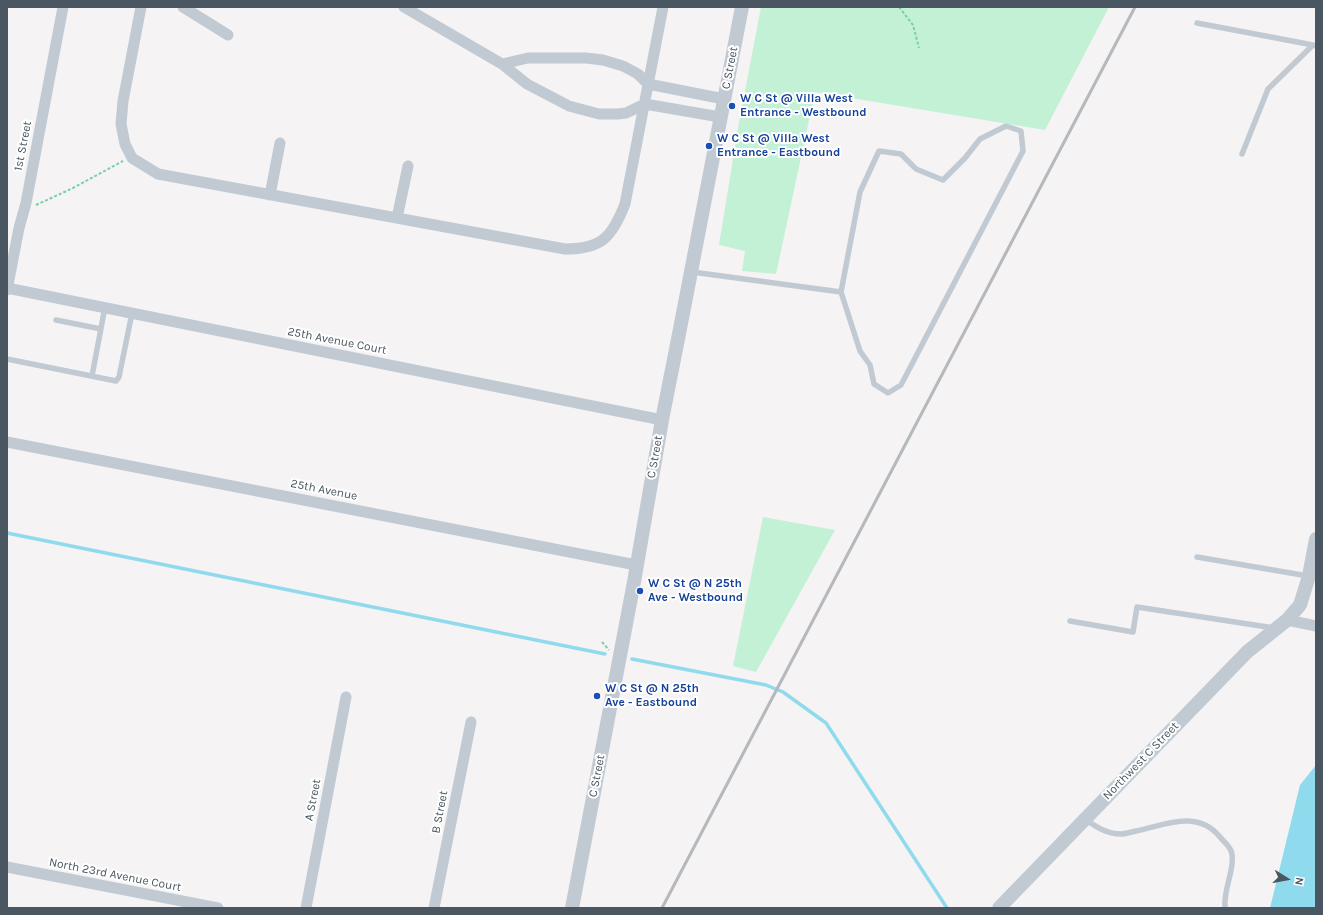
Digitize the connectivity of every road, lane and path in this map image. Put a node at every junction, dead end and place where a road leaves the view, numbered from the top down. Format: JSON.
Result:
{"nodes":[{"id":1,"x":63,"y":7,"type":"edge"},
{"id":2,"x":142,"y":7,"type":"edge"},
{"id":3,"x":183,"y":7,"type":"edge"},
{"id":4,"x":404,"y":7,"type":"edge"},
{"id":5,"x":663,"y":7,"type":"edge"},
{"id":6,"x":742,"y":7,"type":"edge"},
{"id":7,"x":899,"y":7,"type":"edge"},
{"id":8,"x":1198,"y":23,"type":"dead end"},
{"id":9,"x":228,"y":35,"type":"dead end"},
{"id":10,"x":1314,"y":46,"type":"edge"},
{"id":11,"x":919,"y":48,"type":"dead end"},
{"id":12,"x":502,"y":64,"type":"junction"},
{"id":13,"x":648,"y":84,"type":"junction"},
{"id":14,"x":724,"y":99,"type":"junction"},
{"id":15,"x":645,"y":104,"type":"junction"},
{"id":16,"x":720,"y":118,"type":"junction"},
{"id":17,"x":280,"y":143,"type":"dead end"},
{"id":18,"x":1242,"y":154,"type":"dead end"},
{"id":19,"x":131,"y":156,"type":"junction"},
{"id":20,"x":408,"y":166,"type":"dead end"},
{"id":21,"x":270,"y":195,"type":"junction"},
{"id":22,"x":35,"y":205,"type":"dead end"},
{"id":23,"x":397,"y":218,"type":"junction"},
{"id":24,"x":691,"y":272,"type":"junction"},
{"id":25,"x":7,"y":289,"type":"edge"},
{"id":26,"x":841,"y":292,"type":"junction"},
{"id":27,"x":105,"y":307,"type":"junction"},
{"id":28,"x":132,"y":313,"type":"junction"},
{"id":29,"x":56,"y":320,"type":"dead end"},
{"id":30,"x":101,"y":329,"type":"junction"},
{"id":31,"x":7,"y":359,"type":"edge"},
{"id":32,"x":92,"y":376,"type":"junction"},
{"id":33,"x":662,"y":420,"type":"junction"},
{"id":34,"x":7,"y":442,"type":"edge"},
{"id":35,"x":1316,"y":539,"type":"edge"},
{"id":36,"x":1197,"y":557,"type":"dead end"},
{"id":37,"x":636,"y":565,"type":"junction"},
{"id":38,"x":1309,"y":576,"type":"junction"},
{"id":39,"x":1070,"y":620,"type":"dead end"},
{"id":40,"x":1287,"y":620,"type":"junction"},
{"id":41,"x":1316,"y":626,"type":"edge"},
{"id":42,"x":1276,"y":628,"type":"junction"},
{"id":43,"x":602,"y":642,"type":"dead end"},
{"id":44,"x":610,"y":651,"type":"dead end"},
{"id":45,"x":346,"y":697,"type":"dead end"},
{"id":46,"x":471,"y":722,"type":"dead end"},
{"id":47,"x":1085,"y":819,"type":"junction"},
{"id":48,"x":7,"y":867,"type":"edge"},
{"id":49,"x":218,"y":908,"type":"edge"},
{"id":50,"x":306,"y":908,"type":"edge"},
{"id":51,"x":434,"y":908,"type":"edge"},
{"id":52,"x":572,"y":908,"type":"edge"},
{"id":53,"x":999,"y":908,"type":"edge"},
{"id":54,"x":1225,"y":908,"type":"edge"}],
"edges":[{"from":1,"to":25,"type":"street","name":"1st Street"},
{"from":2,"to":19,"type":"street"},
{"from":3,"to":9,"type":"street"},
{"from":4,"to":12,"type":"street"},
{"from":5,"to":13,"type":"street"},
{"from":6,"to":14,"type":"street","name":"C Street"},
{"from":7,"to":11,"type":"path"},
{"from":8,"to":10,"type":"lane"},
{"from":10,"to":18,"type":"lane"},
{"from":12,"to":13,"type":"street"},
{"from":12,"to":15,"type":"street"},
{"from":13,"to":14,"type":"street"},
{"from":13,"to":15,"type":"street"},
{"from":14,"to":16,"type":"street","name":"C Street"},
{"from":15,"to":16,"type":"street"},
{"from":15,"to":23,"type":"street"},
{"from":16,"to":24,"type":"street","name":"C Street"},
{"from":17,"to":21,"type":"street"},
{"from":19,"to":21,"type":"street"},
{"from":19,"to":22,"type":"path"},
{"from":20,"to":23,"type":"street"},
{"from":21,"to":23,"type":"street"},
{"from":24,"to":26,"type":"lane"},
{"from":24,"to":33,"type":"street","name":"C Street"},
{"from":25,"to":27,"type":"street","name":"25th Avenue Court"},
{"from":26,"to":26,"type":"lane"},
{"from":27,"to":28,"type":"street","name":"25th Avenue Court"},
{"from":27,"to":30,"type":"lane"},
{"from":28,"to":32,"type":"lane"},
{"from":28,"to":33,"type":"street","name":"25th Avenue Court"},
{"from":29,"to":30,"type":"lane"},
{"from":30,"to":32,"type":"lane"},
{"from":31,"to":32,"type":"lane"},
{"from":33,"to":37,"type":"street","name":"C Street"},
{"from":34,"to":37,"type":"street","name":"25th Avenue"},
{"from":35,"to":38,"type":"street","name":"Northwest C Street"},
{"from":36,"to":38,"type":"lane"},
{"from":37,"to":52,"type":"street","name":"C Street"},
{"from":38,"to":40,"type":"street","name":"Northwest C Street"},
{"from":39,"to":42,"type":"lane"},
{"from":40,"to":41,"type":"street"},
{"from":40,"to":42,"type":"street","name":"Northwest C Street"},
{"from":42,"to":47,"type":"street","name":"Northwest C Street"},
{"from":43,"to":44,"type":"path"},
{"from":45,"to":50,"type":"street","name":"A Street"},
{"from":46,"to":51,"type":"street","name":"B Street"},
{"from":47,"to":53,"type":"street","name":"Northwest C Street"},
{"from":47,"to":54,"type":"lane"},
{"from":48,"to":49,"type":"street","name":"North 23rd Avenue Court"}]}
